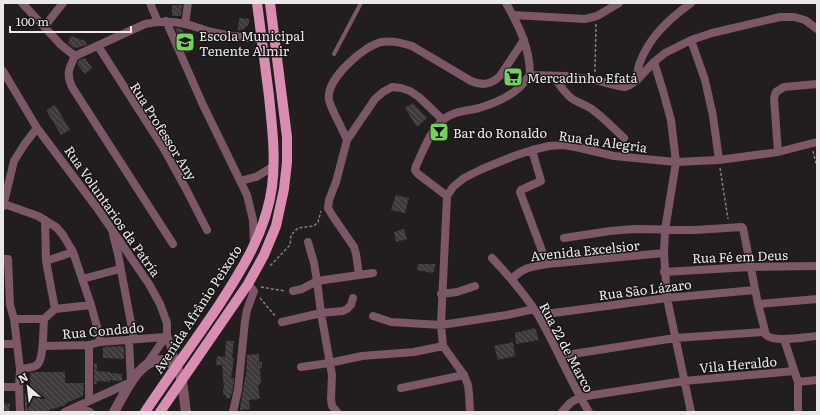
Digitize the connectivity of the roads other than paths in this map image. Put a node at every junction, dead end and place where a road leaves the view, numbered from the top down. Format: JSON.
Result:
{"nodes":[{"id":1,"x":22,"y":3,"type":"edge"},
{"id":2,"x":63,"y":3,"type":"edge"},
{"id":3,"x":150,"y":3,"type":"edge"},
{"id":4,"x":188,"y":3,"type":"edge"},
{"id":5,"x":257,"y":3,"type":"edge"},
{"id":6,"x":270,"y":3,"type":"edge"},
{"id":7,"x":362,"y":3,"type":"edge"},
{"id":8,"x":506,"y":3,"type":"edge"},
{"id":9,"x":619,"y":3,"type":"edge"},
{"id":10,"x":691,"y":3,"type":"edge"},
{"id":11,"x":513,"y":15,"type":"junction"},
{"id":12,"x":162,"y":22,"type":"junction"},
{"id":13,"x":185,"y":24,"type":"junction"},
{"id":14,"x":44,"y":27,"type":"junction"},
{"id":15,"x":817,"y":29,"type":"edge"},
{"id":16,"x":262,"y":39,"type":"junction"},
{"id":17,"x":524,"y":40,"type":"junction"},
{"id":18,"x":691,"y":40,"type":"junction"},
{"id":19,"x":98,"y":46,"type":"junction"},
{"id":20,"x":334,"y":54,"type":"dead end"},
{"id":21,"x":75,"y":56,"type":"junction"},
{"id":22,"x":654,"y":62,"type":"junction"},
{"id":23,"x":4,"y":75,"type":"edge"},
{"id":24,"x":530,"y":75,"type":"junction"},
{"id":25,"x":553,"y":76,"type":"junction"},
{"id":26,"x":637,"y":80,"type":"junction"},
{"id":27,"x":817,"y":84,"type":"edge"},
{"id":28,"x":443,"y":120,"type":"junction"},
{"id":29,"x":37,"y":128,"type":"junction"},
{"id":30,"x":624,"y":138,"type":"dead end"},
{"id":31,"x":347,"y":140,"type":"junction"},
{"id":32,"x":814,"y":142,"type":"edge"},
{"id":33,"x":532,"y":150,"type":"junction"},
{"id":34,"x":778,"y":152,"type":"junction"},
{"id":35,"x":719,"y":160,"type":"junction"},
{"id":36,"x":676,"y":162,"type":"junction"},
{"id":37,"x":274,"y":166,"type":"junction"},
{"id":38,"x":240,"y":181,"type":"junction"},
{"id":39,"x":447,"y":196,"type":"junction"},
{"id":40,"x":3,"y":205,"type":"edge"},
{"id":41,"x":45,"y":220,"type":"junction"},
{"id":42,"x":111,"y":228,"type":"junction"},
{"id":43,"x":207,"y":230,"type":"dead end"},
{"id":44,"x":665,"y":230,"type":"junction"},
{"id":45,"x":564,"y":238,"type":"dead end"},
{"id":46,"x":308,"y":242,"type":"dead end"},
{"id":47,"x":173,"y":244,"type":"dead end"},
{"id":48,"x":254,"y":246,"type":"junction"},
{"id":49,"x":73,"y":252,"type":"junction"},
{"id":50,"x":664,"y":253,"type":"junction"},
{"id":51,"x":492,"y":258,"type":"dead end"},
{"id":52,"x":6,"y":259,"type":"edge"},
{"id":53,"x":46,"y":261,"type":"junction"},
{"id":54,"x":547,"y":264,"type":"junction"},
{"id":55,"x":750,"y":266,"type":"junction"},
{"id":56,"x":817,"y":266,"type":"edge"},
{"id":57,"x":120,"y":269,"type":"junction"},
{"id":58,"x":664,"y":272,"type":"junction"},
{"id":59,"x":373,"y":273,"type":"dead end"},
{"id":60,"x":359,"y":275,"type":"junction"},
{"id":61,"x":82,"y":279,"type":"junction"},
{"id":62,"x":512,"y":279,"type":"junction"},
{"id":63,"x":317,"y":281,"type":"junction"},
{"id":64,"x":475,"y":286,"type":"dead end"},
{"id":65,"x":251,"y":288,"type":"junction"},
{"id":66,"x":755,"y":290,"type":"junction"},
{"id":67,"x":292,"y":292,"type":"road end"},
{"id":68,"x":441,"y":294,"type":"junction"},
{"id":69,"x":353,"y":298,"type":"dead end"},
{"id":70,"x":667,"y":298,"type":"junction"},
{"id":71,"x":817,"y":299,"type":"edge"},
{"id":72,"x":6,"y":304,"type":"edge"},
{"id":73,"x":758,"y":304,"type":"junction"},
{"id":74,"x":91,"y":305,"type":"junction"},
{"id":75,"x":55,"y":308,"type":"junction"},
{"id":76,"x":536,"y":312,"type":"junction"},
{"id":77,"x":321,"y":313,"type":"junction"},
{"id":78,"x":373,"y":316,"type":"dead end"},
{"id":79,"x":14,"y":319,"type":"junction"},
{"id":80,"x":44,"y":319,"type":"junction"},
{"id":81,"x":282,"y":322,"type":"road end"},
{"id":82,"x":441,"y":325,"type":"junction"},
{"id":83,"x":766,"y":334,"type":"junction"},
{"id":84,"x":166,"y":336,"type":"junction"},
{"id":85,"x":817,"y":336,"type":"edge"},
{"id":86,"x":675,"y":338,"type":"junction"},
{"id":87,"x":132,"y":339,"type":"junction"},
{"id":88,"x":784,"y":339,"type":"junction"},
{"id":89,"x":100,"y":342,"type":"junction"},
{"id":90,"x":3,"y":344,"type":"edge"},
{"id":91,"x":16,"y":344,"type":"junction"},
{"id":92,"x":89,"y":345,"type":"junction"},
{"id":93,"x":42,"y":346,"type":"junction"},
{"id":94,"x":443,"y":346,"type":"junction"},
{"id":95,"x":560,"y":356,"type":"junction"},
{"id":96,"x":330,"y":363,"type":"junction"},
{"id":97,"x":146,"y":365,"type":"junction"},
{"id":98,"x":300,"y":367,"type":"dead end"},
{"id":99,"x":20,"y":368,"type":"junction"},
{"id":100,"x":794,"y":371,"type":"junction"},
{"id":101,"x":180,"y":375,"type":"junction"},
{"id":102,"x":464,"y":375,"type":"junction"},
{"id":103,"x":817,"y":380,"type":"edge"},
{"id":104,"x":684,"y":381,"type":"junction"},
{"id":105,"x":131,"y":382,"type":"junction"},
{"id":106,"x":798,"y":382,"type":"junction"},
{"id":107,"x":3,"y":387,"type":"edge"},
{"id":108,"x":19,"y":387,"type":"junction"},
{"id":109,"x":401,"y":388,"type":"dead end"},
{"id":110,"x":580,"y":397,"type":"junction"},
{"id":111,"x":89,"y":401,"type":"junction"},
{"id":112,"x":74,"y":408,"type":"junction"},
{"id":113,"x":469,"y":411,"type":"edge"},
{"id":114,"x":20,"y":412,"type":"edge"},
{"id":115,"x":65,"y":412,"type":"edge"},
{"id":116,"x":90,"y":412,"type":"edge"},
{"id":117,"x":114,"y":412,"type":"edge"},
{"id":118,"x":145,"y":412,"type":"edge"},
{"id":119,"x":160,"y":412,"type":"edge"},
{"id":120,"x":186,"y":412,"type":"edge"},
{"id":121,"x":233,"y":412,"type":"edge"},
{"id":122,"x":337,"y":412,"type":"edge"},
{"id":123,"x":562,"y":412,"type":"edge"},
{"id":124,"x":589,"y":412,"type":"edge"},
{"id":125,"x":691,"y":412,"type":"edge"},
{"id":126,"x":798,"y":412,"type":"edge"}],
"edges":[{"from":1,"to":14,"type":"street"},
{"from":2,"to":14,"type":"street"},
{"from":3,"to":12,"type":"street"},
{"from":4,"to":13,"type":"street"},
{"from":5,"to":16,"type":"main road","name":"Avenida Afrânio Peixoto"},
{"from":6,"to":65,"type":"main road","name":"Avenida Afrânio Peixoto"},
{"from":7,"to":20,"type":"lane"},
{"from":8,"to":11,"type":"street"},
{"from":9,"to":11,"type":"street"},
{"from":10,"to":26,"type":"street"},
{"from":11,"to":17,"type":"street"},
{"from":12,"to":13,"type":"street"},
{"from":12,"to":19,"type":"street"},
{"from":12,"to":38,"type":"street"},
{"from":13,"to":16,"type":"street"},
{"from":14,"to":21,"type":"street"},
{"from":15,"to":18,"type":"street"},
{"from":16,"to":37,"type":"main road","name":"Avenida Afrânio Peixoto"},
{"from":17,"to":24,"type":"street"},
{"from":17,"to":31,"type":"street"},
{"from":18,"to":22,"type":"street"},
{"from":18,"to":35,"type":"street"},
{"from":19,"to":21,"type":"street"},
{"from":19,"to":43,"type":"street","name":"Rua Professor Any"},
{"from":21,"to":47,"type":"street"},
{"from":22,"to":26,"type":"street"},
{"from":22,"to":36,"type":"street"},
{"from":23,"to":29,"type":"street","name":"Rua Voluntarios da Patría"},
{"from":24,"to":25,"type":"street"},
{"from":24,"to":28,"type":"street"},
{"from":25,"to":26,"type":"street"},
{"from":25,"to":30,"type":"street"},
{"from":27,"to":34,"type":"street"},
{"from":28,"to":31,"type":"street"},
{"from":28,"to":39,"type":"street"},
{"from":29,"to":40,"type":"street"},
{"from":29,"to":42,"type":"street","name":"Rua Voluntarios da Patría"},
{"from":31,"to":60,"type":"street"},
{"from":32,"to":34,"type":"street","name":"Rua da Alegria"},
{"from":33,"to":36,"type":"street","name":"Rua da Alegria"},
{"from":33,"to":39,"type":"street","name":"Rua da Alegria"},
{"from":33,"to":54,"type":"street"},
{"from":34,"to":35,"type":"street","name":"Rua da Alegria"},
{"from":35,"to":36,"type":"street","name":"Rua da Alegria"},
{"from":36,"to":44,"type":"street"},
{"from":37,"to":38,"type":"street"},
{"from":37,"to":48,"type":"main road","name":"Avenida Afrânio Peixoto"},
{"from":38,"to":48,"type":"street"},
{"from":39,"to":68,"type":"street"},
{"from":40,"to":41,"type":"street"},
{"from":41,"to":49,"type":"street"},
{"from":41,"to":53,"type":"street"},
{"from":42,"to":57,"type":"street"},
{"from":42,"to":84,"type":"street","name":"Rua Voluntarios da Patría"},
{"from":44,"to":45,"type":"street"},
{"from":44,"to":50,"type":"street"},
{"from":44,"to":55,"type":"street"},
{"from":46,"to":63,"type":"street"},
{"from":48,"to":118,"type":"main road","name":"Avenida Afrânio Peixoto"},
{"from":49,"to":53,"type":"street"},
{"from":49,"to":61,"type":"street"},
{"from":50,"to":54,"type":"street","name":"Avenida Excelsior"},
{"from":50,"to":58,"type":"street"},
{"from":51,"to":62,"type":"street","name":"Rua 22 de Marco"},
{"from":52,"to":72,"type":"street"},
{"from":53,"to":75,"type":"street"},
{"from":54,"to":62,"type":"street","name":"Avenida Excelsior"},
{"from":55,"to":56,"type":"street","name":"Rua Fé em Deus"},
{"from":55,"to":58,"type":"street","name":"Rua Fé em Deus"},
{"from":55,"to":66,"type":"street"},
{"from":57,"to":61,"type":"street"},
{"from":57,"to":87,"type":"street"},
{"from":58,"to":70,"type":"street"},
{"from":59,"to":60,"type":"street"},
{"from":60,"to":63,"type":"street"},
{"from":61,"to":74,"type":"street"},
{"from":62,"to":76,"type":"street","name":"Rua 22 de Marco"},
{"from":63,"to":67,"type":"street"},
{"from":63,"to":77,"type":"street"},
{"from":64,"to":68,"type":"street"},
{"from":65,"to":119,"type":"main road","name":"Avenida Afrânio Peixoto"},
{"from":65,"to":121,"type":"street"},
{"from":66,"to":70,"type":"street","name":"Rua São Lázaro"},
{"from":66,"to":73,"type":"street"},
{"from":68,"to":82,"type":"street"},
{"from":69,"to":77,"type":"street"},
{"from":70,"to":76,"type":"street","name":"Rua São Lázaro"},
{"from":70,"to":86,"type":"street"},
{"from":71,"to":73,"type":"street"},
{"from":72,"to":79,"type":"street"},
{"from":73,"to":83,"type":"street"},
{"from":74,"to":75,"type":"street"},
{"from":74,"to":89,"type":"street"},
{"from":75,"to":80,"type":"street"},
{"from":76,"to":82,"type":"street","name":"Rua São Lázaro"},
{"from":76,"to":95,"type":"street","name":"Rua 22 de Marco"},
{"from":77,"to":81,"type":"street"},
{"from":77,"to":96,"type":"street"},
{"from":78,"to":82,"type":"street","name":"Rua São Lázaro"},
{"from":79,"to":80,"type":"street"},
{"from":79,"to":91,"type":"street"},
{"from":80,"to":93,"type":"street"},
{"from":82,"to":94,"type":"street"},
{"from":83,"to":86,"type":"street"},
{"from":83,"to":88,"type":"street"},
{"from":84,"to":87,"type":"street","name":"Rua Condado"},
{"from":84,"to":97,"type":"street"},
{"from":84,"to":101,"type":"street","name":"Rua Voluntarios da Patría"},
{"from":85,"to":88,"type":"street"},
{"from":86,"to":95,"type":"street"},
{"from":86,"to":104,"type":"street"},
{"from":87,"to":89,"type":"street","name":"Rua Condado"},
{"from":87,"to":105,"type":"street"},
{"from":88,"to":100,"type":"street"},
{"from":89,"to":92,"type":"street","name":"Rua Condado"},
{"from":90,"to":91,"type":"street"},
{"from":91,"to":99,"type":"street"},
{"from":92,"to":93,"type":"street","name":"Rua Condado"},
{"from":92,"to":111,"type":"street"},
{"from":93,"to":99,"type":"street"},
{"from":94,"to":96,"type":"street"},
{"from":94,"to":102,"type":"street"},
{"from":95,"to":110,"type":"street","name":"Rua 22 de Marco"},
{"from":96,"to":98,"type":"street"},
{"from":96,"to":122,"type":"street"},
{"from":97,"to":101,"type":"street"},
{"from":97,"to":105,"type":"street"},
{"from":99,"to":108,"type":"street"},
{"from":100,"to":104,"type":"street","name":"Vila Heraldo"},
{"from":100,"to":106,"type":"street"},
{"from":101,"to":120,"type":"street"},
{"from":102,"to":109,"type":"street"},
{"from":102,"to":113,"type":"street"},
{"from":103,"to":106,"type":"street"},
{"from":104,"to":110,"type":"street","name":"Vila Heraldo"},
{"from":104,"to":125,"type":"street"},
{"from":105,"to":111,"type":"street"},
{"from":105,"to":117,"type":"street"},
{"from":106,"to":126,"type":"street"},
{"from":107,"to":108,"type":"street"},
{"from":108,"to":114,"type":"street"},
{"from":110,"to":123,"type":"street"},
{"from":110,"to":124,"type":"street","name":"Rua 22 de Marco"},
{"from":111,"to":112,"type":"street"},
{"from":112,"to":115,"type":"street"},
{"from":112,"to":116,"type":"street"}]}
